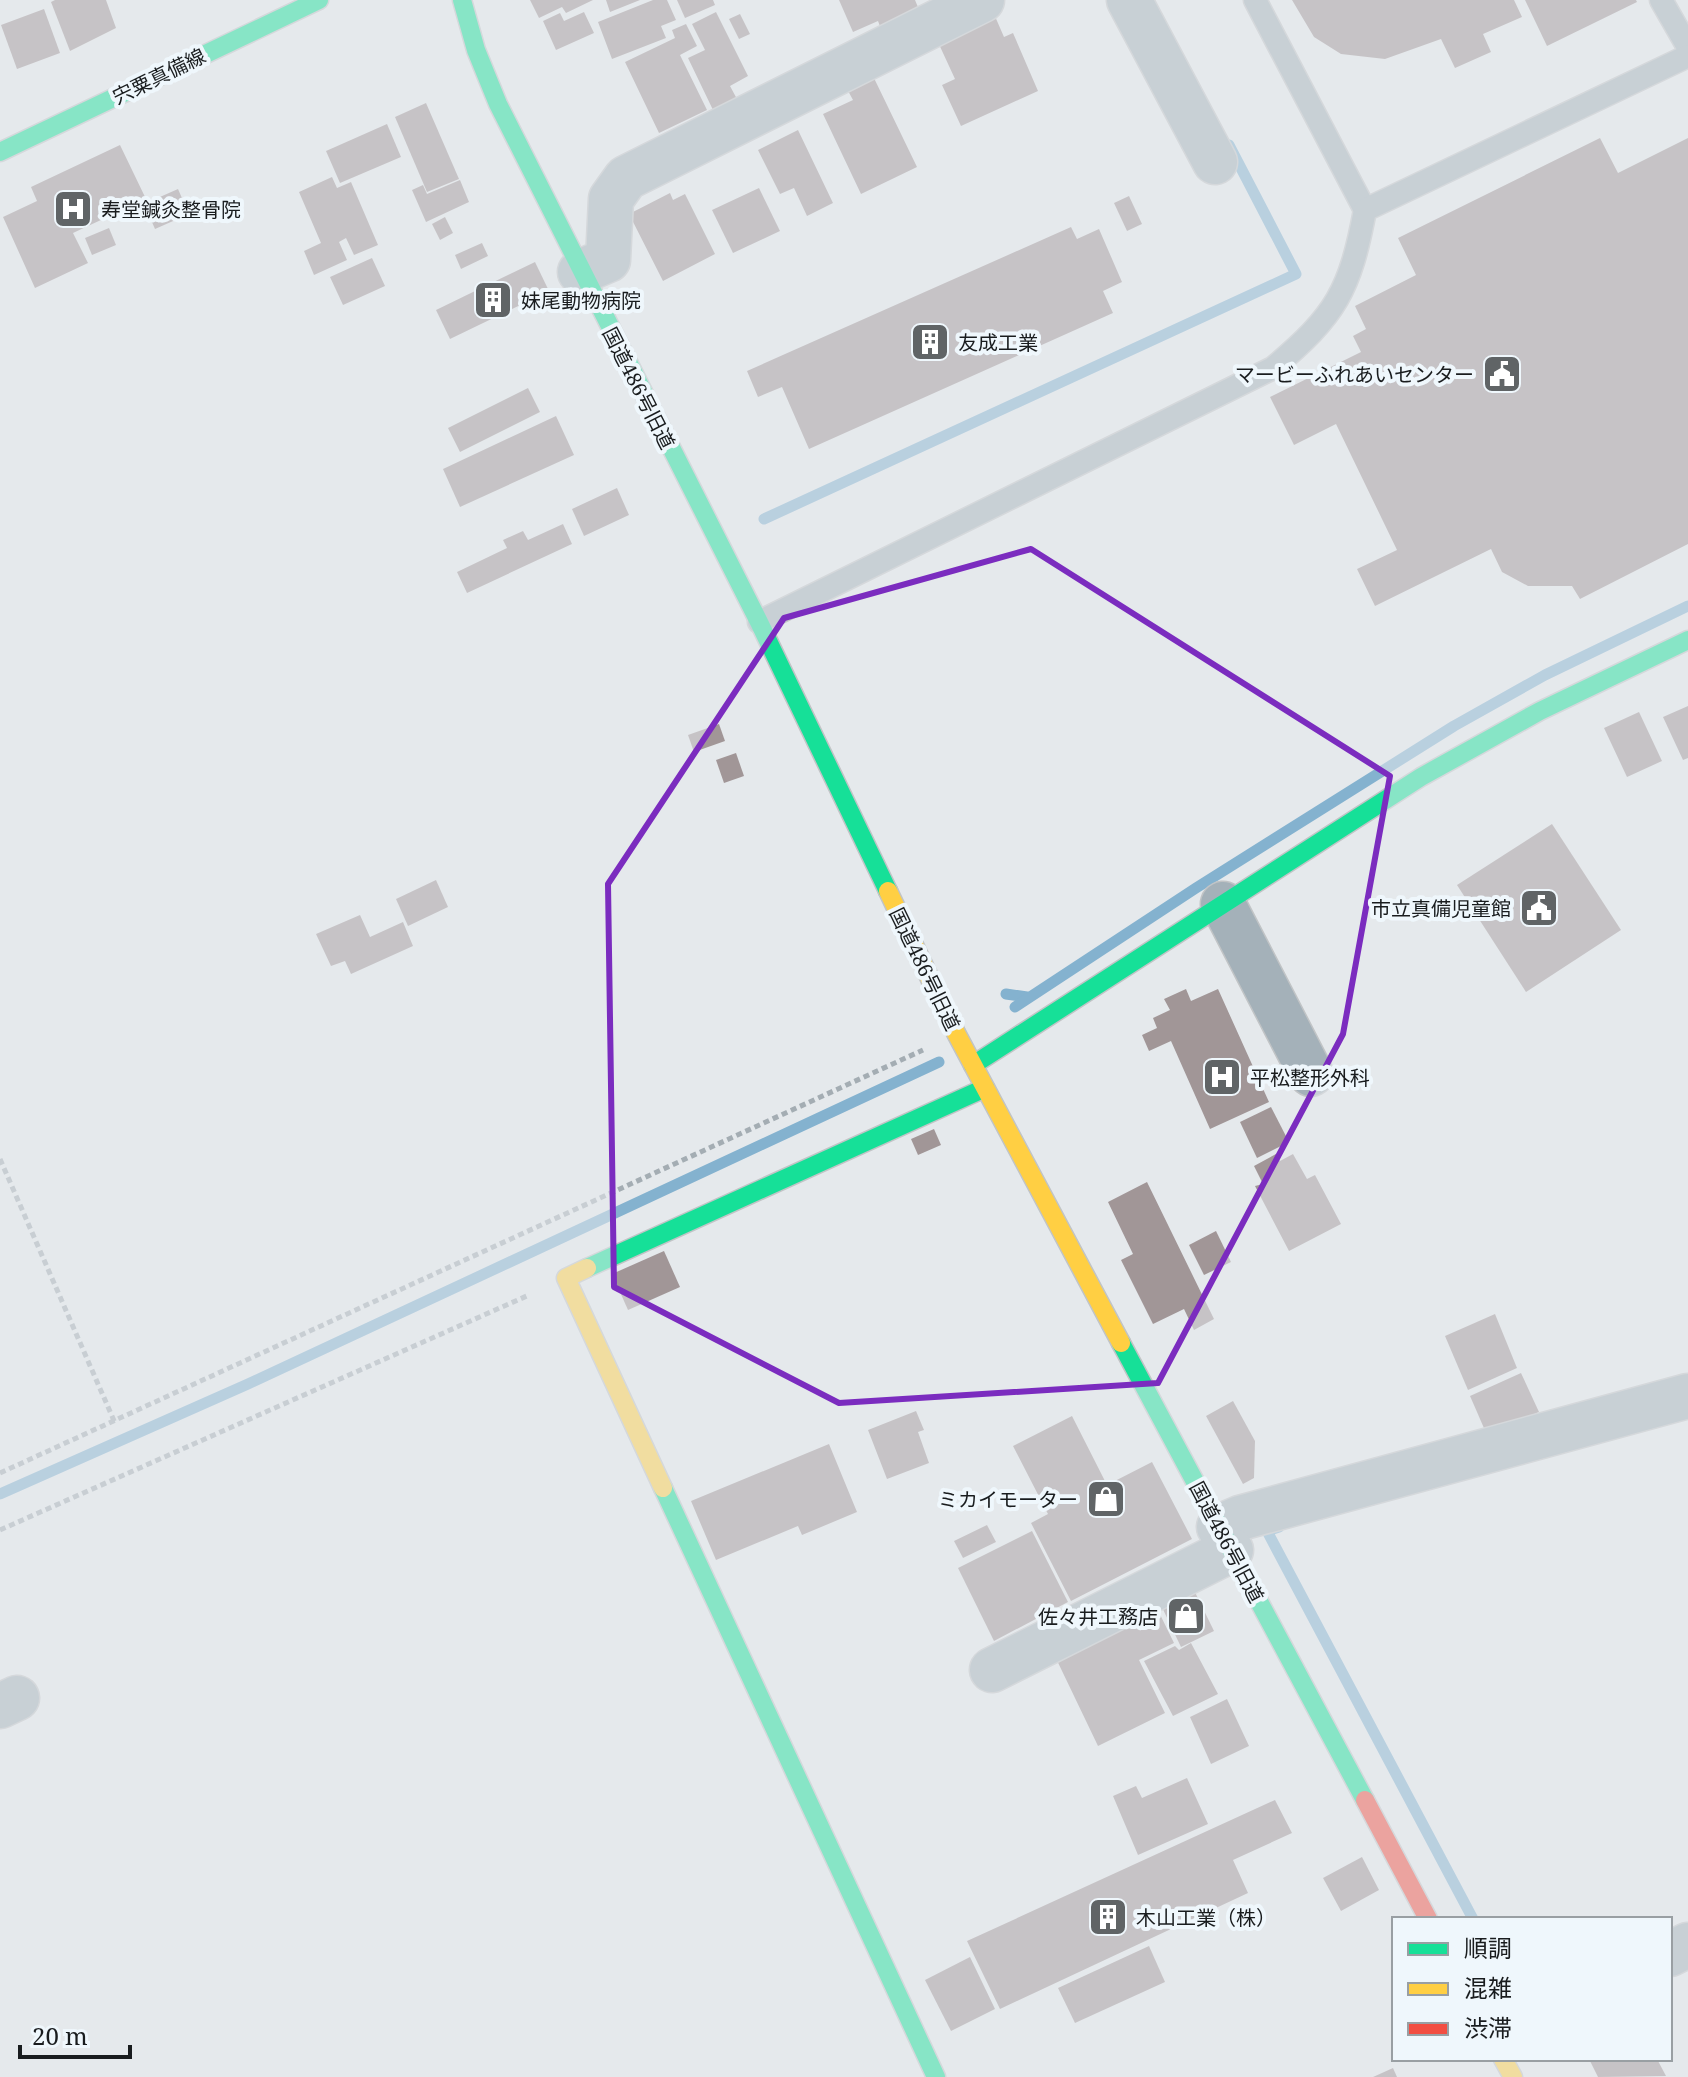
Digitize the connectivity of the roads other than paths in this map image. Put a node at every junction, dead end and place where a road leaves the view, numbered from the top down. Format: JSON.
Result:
{"nodes":[{"id":1,"x":319,"y":0,"type":"edge"},
{"id":2,"x":462,"y":0,"type":"edge"},
{"id":3,"x":982,"y":0,"type":"edge"},
{"id":4,"x":1129,"y":0,"type":"edge"},
{"id":5,"x":1255,"y":0,"type":"edge"},
{"id":6,"x":1661,"y":0,"type":"edge"},
{"id":7,"x":1688,"y":47,"type":"edge"},
{"id":8,"x":1688,"y":56,"type":"edge"},
{"id":9,"x":0,"y":152,"type":"edge"},
{"id":10,"x":1215,"y":162,"type":"dead end"},
{"id":11,"x":1365,"y":210,"type":"junction"},
{"id":12,"x":580,"y":272,"type":"junction"},
{"id":13,"x":759,"y":622,"type":"junction"},
{"id":14,"x":1688,"y":640,"type":"edge"},
{"id":15,"x":1223,"y":904,"type":"junction"},
{"id":16,"x":973,"y":1065,"type":"junction"},
{"id":17,"x":1311,"y":1074,"type":"dead end"},
{"id":18,"x":985,"y":1088,"type":"junction"},
{"id":19,"x":1688,"y":1396,"type":"edge"},
{"id":20,"x":1225,"y":1539,"type":"junction"},
{"id":21,"x":992,"y":1670,"type":"dead end"},
{"id":22,"x":1427,"y":1917,"type":"edge"},
{"id":23,"x":936,"y":2077,"type":"edge"}],
"edges":[{"from":1,"to":9,"type":"street","name":"宍粟真備線"},
{"from":2,"to":12,"type":"street","name":"国道486号旧道"},
{"from":3,"to":12,"type":"street"},
{"from":4,"to":10,"type":"street"},
{"from":5,"to":11,"type":"lane"},
{"from":6,"to":7,"type":"lane"},
{"from":8,"to":11,"type":"lane"},
{"from":11,"to":13,"type":"lane"},
{"from":12,"to":13,"type":"street","name":"国道486号旧道"},
{"from":13,"to":16,"type":"street","name":"国道486号旧道"},
{"from":14,"to":15,"type":"street"},
{"from":15,"to":16,"type":"street"},
{"from":15,"to":17,"type":"street"},
{"from":16,"to":18,"type":"street","name":"国道486号旧道"},
{"from":18,"to":20,"type":"street","name":"国道486号旧道"},
{"from":18,"to":23,"type":"street"},
{"from":19,"to":20,"type":"street"},
{"from":20,"to":21,"type":"street"},
{"from":20,"to":22,"type":"street","name":"国道486号旧道"}]}
